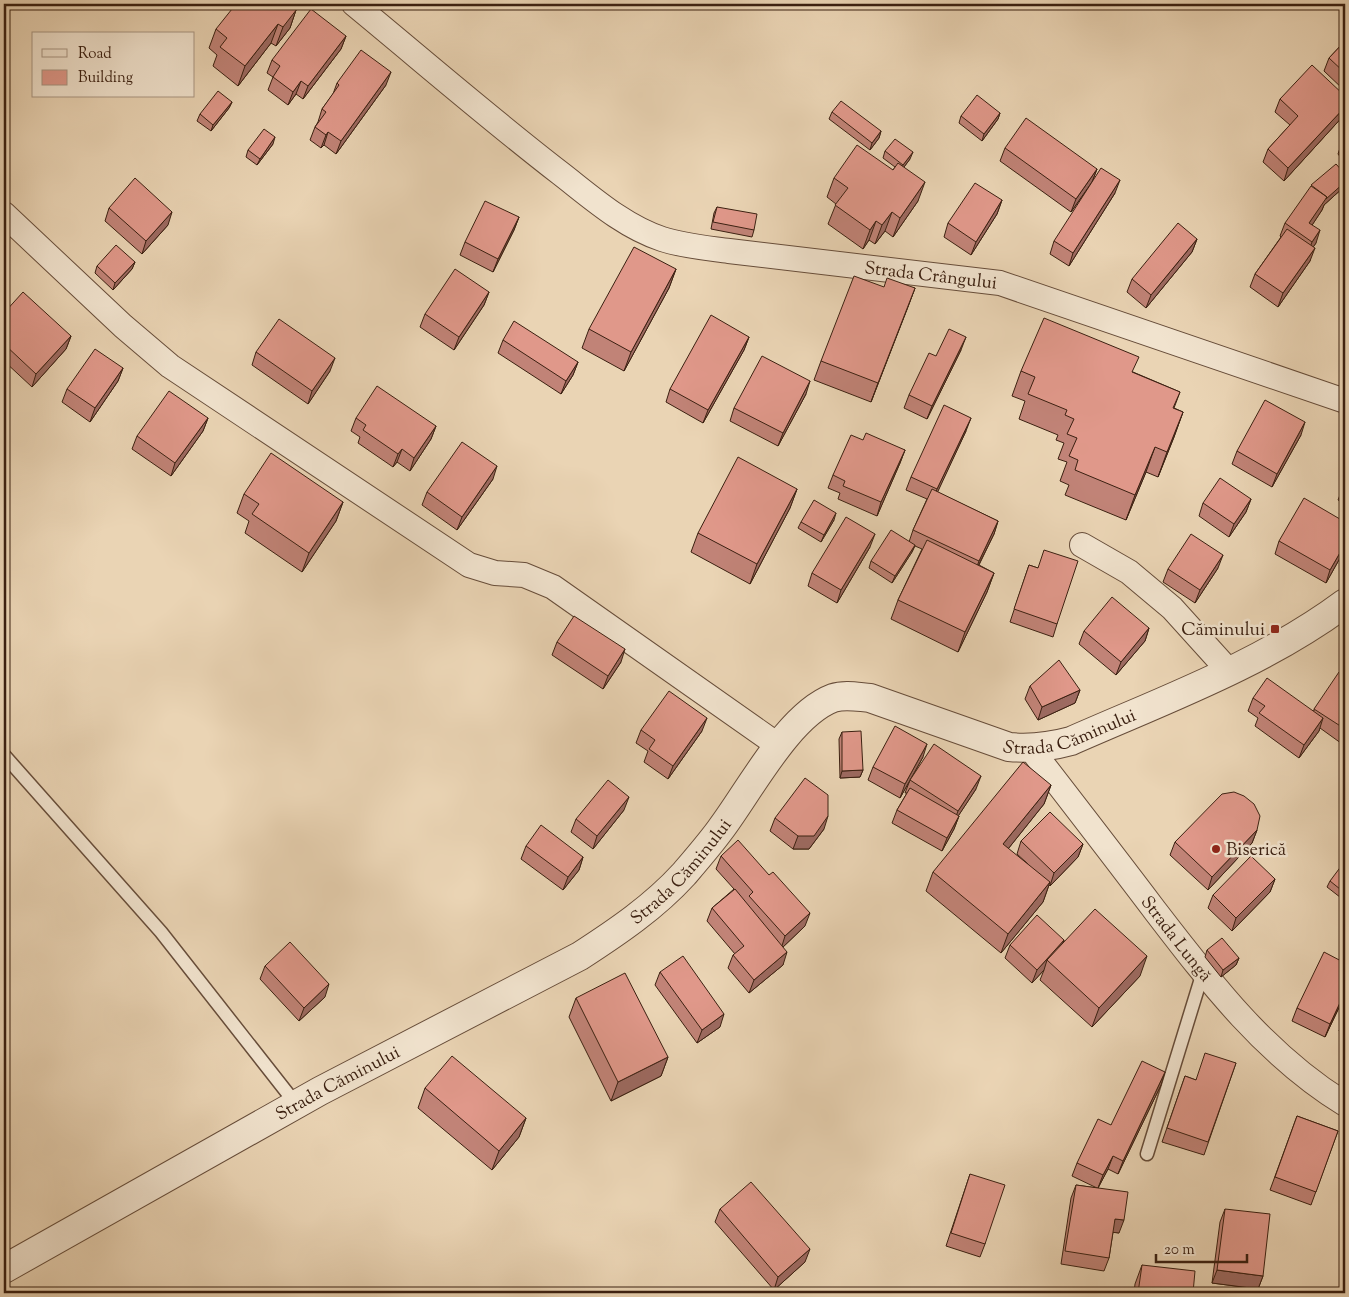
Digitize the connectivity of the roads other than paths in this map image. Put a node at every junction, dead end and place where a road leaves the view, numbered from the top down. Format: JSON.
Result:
{"nodes":[{"id":1,"x":354,"y":4,"type":"edge"},
{"id":2,"x":4,"y":214,"type":"edge"},
{"id":3,"x":1345,"y":401,"type":"edge"},
{"id":4,"x":1082,"y":546,"type":"dead end"},
{"id":5,"x":1345,"y":603,"type":"edge"},
{"id":6,"x":1229,"y":671,"type":"junction"},
{"id":7,"x":779,"y":746,"type":"junction"},
{"id":8,"x":1031,"y":749,"type":"junction"},
{"id":9,"x":4,"y":755,"type":"edge"},
{"id":10,"x":1203,"y":972,"type":"junction"},
{"id":11,"x":296,"y":1104,"type":"junction"},
{"id":12,"x":1345,"y":1104,"type":"edge"},
{"id":13,"x":1147,"y":1154,"type":"dead end"},
{"id":14,"x":4,"y":1269,"type":"edge"}],
"edges":[{"from":1,"to":3,"type":"street","name":"Strada Crângului"},
{"from":2,"to":7,"type":"street"},
{"from":4,"to":6,"type":"street"},
{"from":5,"to":6,"type":"street","name":"Strada Căminului"},
{"from":6,"to":8,"type":"street","name":"Strada Căminului"},
{"from":7,"to":8,"type":"street","name":"Strada Căminului"},
{"from":7,"to":11,"type":"street","name":"Strada Căminului"},
{"from":8,"to":10,"type":"street","name":"Strada Lungă"},
{"from":9,"to":11,"type":"lane"},
{"from":10,"to":12,"type":"street","name":"Strada Lungă"},
{"from":10,"to":13,"type":"lane"},
{"from":11,"to":14,"type":"street","name":"Strada Căminului"}]}
